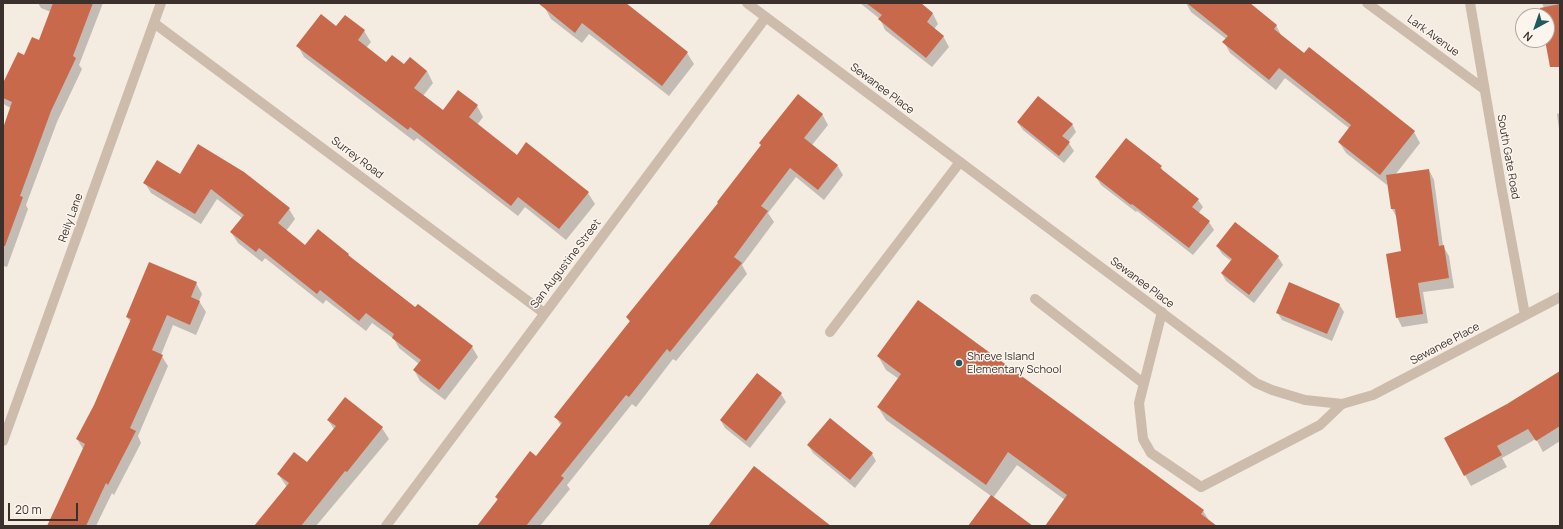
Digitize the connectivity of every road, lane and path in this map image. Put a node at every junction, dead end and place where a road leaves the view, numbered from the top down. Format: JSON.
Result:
{"nodes":[{"id":1,"x":161,"y":3,"type":"edge"},
{"id":2,"x":746,"y":3,"type":"edge"},
{"id":3,"x":1367,"y":3,"type":"edge"},
{"id":4,"x":1470,"y":3,"type":"edge"},
{"id":5,"x":766,"y":17,"type":"junction"},
{"id":6,"x":154,"y":23,"type":"junction"},
{"id":7,"x":1484,"y":89,"type":"junction"},
{"id":8,"x":960,"y":162,"type":"junction"},
{"id":9,"x":1560,"y":297,"type":"edge"},
{"id":10,"x":1035,"y":299,"type":"dead end"},
{"id":11,"x":1162,"y":312,"type":"junction"},
{"id":12,"x":544,"y":313,"type":"junction"},
{"id":13,"x":1525,"y":316,"type":"junction"},
{"id":14,"x":830,"y":332,"type":"dead end"},
{"id":15,"x":1144,"y":383,"type":"junction"},
{"id":16,"x":1342,"y":404,"type":"junction"},
{"id":17,"x":3,"y":441,"type":"edge"},
{"id":18,"x":386,"y":526,"type":"edge"}],
"edges":[{"from":1,"to":6,"type":"street","name":"Reily Lane"},
{"from":2,"to":5,"type":"street","name":"Sewanee Place"},
{"from":3,"to":7,"type":"street","name":"Lark Avenue"},
{"from":4,"to":7,"type":"street","name":"South Gate Road"},
{"from":5,"to":8,"type":"street","name":"Sewanee Place"},
{"from":5,"to":12,"type":"street","name":"San Augustine Street"},
{"from":6,"to":12,"type":"street","name":"Surrey Road"},
{"from":6,"to":17,"type":"street","name":"Reily Lane"},
{"from":7,"to":13,"type":"street","name":"South Gate Road"},
{"from":8,"to":11,"type":"street","name":"Sewanee Place"},
{"from":8,"to":14,"type":"street"},
{"from":9,"to":13,"type":"street","name":"Sewanee Place"},
{"from":10,"to":15,"type":"street"},
{"from":11,"to":15,"type":"street"},
{"from":11,"to":16,"type":"street","name":"Sewanee Place"},
{"from":12,"to":18,"type":"street","name":"San Augustine Street"},
{"from":13,"to":16,"type":"street","name":"Sewanee Place"},
{"from":15,"to":16,"type":"street"}]}
